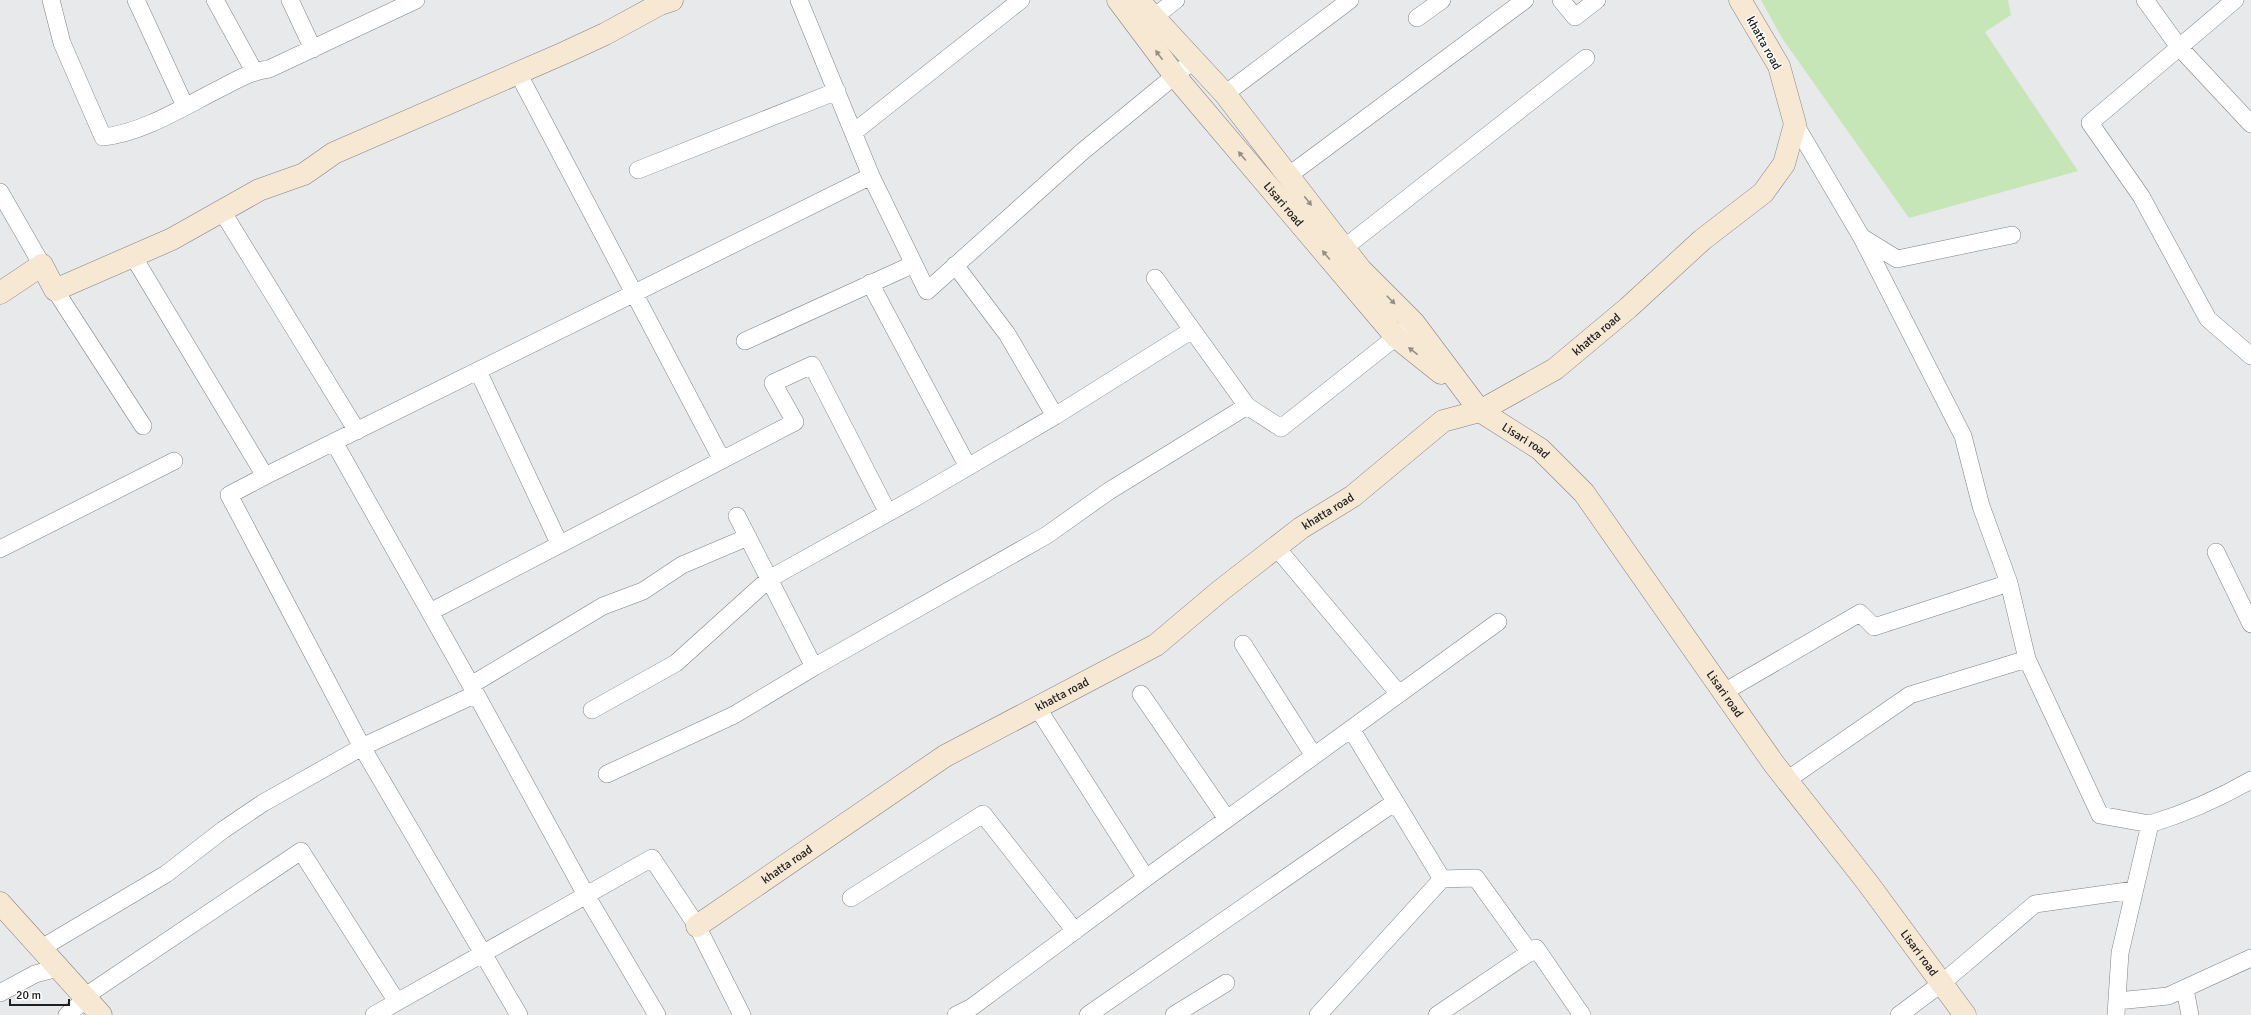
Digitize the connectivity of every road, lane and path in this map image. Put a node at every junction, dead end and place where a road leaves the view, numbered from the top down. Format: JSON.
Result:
{"nodes":[{"id":1,"x":51,"y":0,"type":"edge"},
{"id":2,"x":136,"y":0,"type":"edge"},
{"id":3,"x":215,"y":0,"type":"edge"},
{"id":4,"x":290,"y":0,"type":"edge"},
{"id":5,"x":416,"y":0,"type":"edge"},
{"id":6,"x":672,"y":0,"type":"edge"},
{"id":7,"x":799,"y":0,"type":"edge"},
{"id":8,"x":1022,"y":0,"type":"edge"},
{"id":9,"x":1118,"y":0,"type":"edge"},
{"id":10,"x":1138,"y":0,"type":"edge"},
{"id":11,"x":1176,"y":0,"type":"edge"},
{"id":12,"x":1350,"y":0,"type":"edge"},
{"id":13,"x":1442,"y":0,"type":"edge"},
{"id":14,"x":1525,"y":0,"type":"edge"},
{"id":15,"x":1561,"y":0,"type":"edge"},
{"id":16,"x":1597,"y":0,"type":"edge"},
{"id":17,"x":1740,"y":0,"type":"edge"},
{"id":18,"x":2145,"y":0,"type":"edge"},
{"id":19,"x":2235,"y":0,"type":"edge"},
{"id":20,"x":1154,"y":17,"type":"junction"},
{"id":21,"x":1417,"y":18,"type":"dead end"},
{"id":22,"x":2179,"y":47,"type":"junction"},
{"id":23,"x":313,"y":49,"type":"junction"},
{"id":24,"x":1586,"y":58,"type":"dead end"},
{"id":25,"x":1194,"y":60,"type":"junction"},
{"id":26,"x":254,"y":71,"type":"junction"},
{"id":27,"x":518,"y":74,"type":"junction"},
{"id":28,"x":1175,"y":76,"type":"junction"},
{"id":29,"x":837,"y":91,"type":"junction"},
{"id":30,"x":1225,"y":94,"type":"junction"},
{"id":31,"x":185,"y":106,"type":"junction"},
{"id":32,"x":1795,"y":124,"type":"junction"},
{"id":33,"x":2251,"y":124,"type":"edge"},
{"id":34,"x":854,"y":132,"type":"junction"},
{"id":35,"x":638,"y":170,"type":"dead end"},
{"id":36,"x":871,"y":176,"type":"junction"},
{"id":37,"x":1288,"y":176,"type":"junction"},
{"id":38,"x":0,"y":192,"type":"edge"},
{"id":39,"x":222,"y":211,"type":"junction"},
{"id":40,"x":2012,"y":235,"type":"dead end"},
{"id":41,"x":1862,"y":238,"type":"junction"},
{"id":42,"x":1344,"y":248,"type":"junction"},
{"id":43,"x":133,"y":256,"type":"junction"},
{"id":44,"x":914,"y":264,"type":"junction"},
{"id":45,"x":42,"y":265,"type":"junction"},
{"id":46,"x":955,"y":266,"type":"junction"},
{"id":47,"x":1155,"y":278,"type":"dead end"},
{"id":48,"x":870,"y":282,"type":"junction"},
{"id":49,"x":55,"y":290,"type":"junction"},
{"id":50,"x":0,"y":293,"type":"edge"},
{"id":51,"x":635,"y":293,"type":"junction"},
{"id":52,"x":1414,"y":323,"type":"junction"},
{"id":53,"x":1192,"y":330,"type":"junction"},
{"id":54,"x":1396,"y":337,"type":"junction"},
{"id":55,"x":745,"y":341,"type":"dead end"},
{"id":56,"x":2251,"y":356,"type":"edge"},
{"id":57,"x":478,"y":371,"type":"junction"},
{"id":58,"x":1466,"y":392,"type":"junction"},
{"id":59,"x":1247,"y":406,"type":"junction"},
{"id":60,"x":1480,"y":411,"type":"junction"},
{"id":61,"x":1055,"y":416,"type":"junction"},
{"id":62,"x":143,"y":426,"type":"dead end"},
{"id":63,"x":357,"y":431,"type":"junction"},
{"id":64,"x":334,"y":442,"type":"junction"},
{"id":65,"x":722,"y":460,"type":"junction"},
{"id":66,"x":174,"y":461,"type":"dead end"},
{"id":67,"x":968,"y":467,"type":"junction"},
{"id":68,"x":265,"y":476,"type":"junction"},
{"id":69,"x":888,"y":513,"type":"junction"},
{"id":70,"x":737,"y":516,"type":"dead end"},
{"id":71,"x":748,"y":537,"type":"junction"},
{"id":72,"x":559,"y":543,"type":"junction"},
{"id":73,"x":1276,"y":547,"type":"junction"},
{"id":74,"x":0,"y":549,"type":"edge"},
{"id":75,"x":2216,"y":552,"type":"dead end"},
{"id":76,"x":769,"y":579,"type":"junction"},
{"id":77,"x":2009,"y":583,"type":"junction"},
{"id":78,"x":430,"y":612,"type":"junction"},
{"id":79,"x":1498,"y":622,"type":"dead end"},
{"id":80,"x":2251,"y":624,"type":"edge"},
{"id":81,"x":1243,"y":644,"type":"dead end"},
{"id":82,"x":2027,"y":659,"type":"junction"},
{"id":83,"x":814,"y":667,"type":"junction"},
{"id":84,"x":473,"y":689,"type":"junction"},
{"id":85,"x":1724,"y":692,"type":"junction"},
{"id":86,"x":1141,"y":694,"type":"dead end"},
{"id":87,"x":1399,"y":694,"type":"junction"},
{"id":88,"x":1037,"y":707,"type":"junction"},
{"id":89,"x":592,"y":710,"type":"dead end"},
{"id":90,"x":1351,"y":730,"type":"junction"},
{"id":91,"x":362,"y":747,"type":"junction"},
{"id":92,"x":1314,"y":756,"type":"junction"},
{"id":93,"x":607,"y":774,"type":"dead end"},
{"id":94,"x":1787,"y":780,"type":"junction"},
{"id":95,"x":2251,"y":780,"type":"edge"},
{"id":96,"x":1395,"y":802,"type":"junction"},
{"id":97,"x":1227,"y":819,"type":"junction"},
{"id":98,"x":2150,"y":824,"type":"junction"},
{"id":99,"x":1146,"y":878,"type":"junction"},
{"id":100,"x":1442,"y":879,"type":"junction"},
{"id":101,"x":2134,"y":890,"type":"junction"},
{"id":102,"x":586,"y":895,"type":"junction"},
{"id":103,"x":851,"y":898,"type":"dead end"},
{"id":104,"x":0,"y":903,"type":"edge"},
{"id":105,"x":697,"y":926,"type":"junction"},
{"id":106,"x":1075,"y":931,"type":"junction"},
{"id":107,"x":40,"y":949,"type":"junction"},
{"id":108,"x":1530,"y":953,"type":"junction"},
{"id":109,"x":482,"y":954,"type":"junction"},
{"id":110,"x":2251,"y":958,"type":"edge"},
{"id":111,"x":58,"y":968,"type":"junction"},
{"id":112,"x":1226,"y":983,"type":"dead end"},
{"id":113,"x":1942,"y":983,"type":"junction"},
{"id":114,"x":2185,"y":989,"type":"junction"},
{"id":115,"x":0,"y":993,"type":"edge"},
{"id":116,"x":85,"y":998,"type":"junction"},
{"id":117,"x":397,"y":1002,"type":"junction"},
{"id":118,"x":2117,"y":1008,"type":"edge"},
{"id":119,"x":978,"y":1011,"type":"edge"},
{"id":120,"x":67,"y":1015,"type":"edge"},
{"id":121,"x":101,"y":1015,"type":"edge"},
{"id":122,"x":374,"y":1015,"type":"edge"},
{"id":123,"x":519,"y":1015,"type":"edge"},
{"id":124,"x":657,"y":1015,"type":"edge"},
{"id":125,"x":742,"y":1015,"type":"edge"},
{"id":126,"x":956,"y":1015,"type":"edge"},
{"id":127,"x":1088,"y":1015,"type":"edge"},
{"id":128,"x":1174,"y":1015,"type":"edge"},
{"id":129,"x":1318,"y":1015,"type":"edge"},
{"id":130,"x":1437,"y":1015,"type":"edge"},
{"id":131,"x":1582,"y":1015,"type":"edge"},
{"id":132,"x":1899,"y":1015,"type":"edge"},
{"id":133,"x":1965,"y":1015,"type":"edge"},
{"id":134,"x":2190,"y":1015,"type":"edge"}],
"edges":[{"from":1,"to":31,"type":"street"},
{"from":2,"to":31,"type":"street"},
{"from":3,"to":26,"type":"street"},
{"from":4,"to":23,"type":"street"},
{"from":5,"to":23,"type":"street"},
{"from":6,"to":27,"type":"street"},
{"from":7,"to":29,"type":"street"},
{"from":8,"to":34,"type":"street"},
{"from":28,"to":9,"type":"street","name":"Lisari road","one_way":true},
{"from":10,"to":20,"type":"street","name":"Lisari road"},
{"from":11,"to":20,"type":"street"},
{"from":12,"to":30,"type":"street"},
{"from":13,"to":21,"type":"street"},
{"from":14,"to":37,"type":"street"},
{"from":15,"to":16,"type":"street"},
{"from":17,"to":32,"type":"street","name":"khatta road"},
{"from":18,"to":22,"type":"street"},
{"from":19,"to":22,"type":"street"},
{"from":20,"to":25,"type":"street","name":"Lisari road"},
{"from":22,"to":33,"type":"street"},
{"from":22,"to":56,"type":"street"},
{"from":23,"to":26,"type":"street"},
{"from":24,"to":42,"type":"street"},
{"from":25,"to":28,"type":"street"},
{"from":25,"to":30,"type":"street","name":"Lisari road"},
{"from":26,"to":31,"type":"street"},
{"from":27,"to":39,"type":"street"},
{"from":27,"to":51,"type":"street"},
{"from":28,"to":46,"type":"street"},
{"from":54,"to":28,"type":"street","name":"Lisari road","one_way":true},
{"from":29,"to":34,"type":"street"},
{"from":29,"to":35,"type":"street"},
{"from":30,"to":37,"type":"street","name":"Lisari road"},
{"from":32,"to":41,"type":"street"},
{"from":32,"to":60,"type":"street","name":"khatta road"},
{"from":34,"to":36,"type":"street"},
{"from":36,"to":44,"type":"street"},
{"from":36,"to":51,"type":"street"},
{"from":37,"to":42,"type":"street","name":"Lisari road","one_way":true},
{"from":38,"to":45,"type":"street"},
{"from":39,"to":43,"type":"street"},
{"from":39,"to":63,"type":"street"},
{"from":40,"to":41,"type":"street"},
{"from":41,"to":77,"type":"street"},
{"from":42,"to":52,"type":"street","name":"Lisari road","one_way":true},
{"from":43,"to":49,"type":"street"},
{"from":43,"to":68,"type":"street"},
{"from":44,"to":46,"type":"street"},
{"from":44,"to":48,"type":"street"},
{"from":45,"to":49,"type":"street"},
{"from":45,"to":50,"type":"street"},
{"from":46,"to":61,"type":"street"},
{"from":47,"to":53,"type":"street"},
{"from":48,"to":55,"type":"street"},
{"from":48,"to":67,"type":"street"},
{"from":49,"to":62,"type":"street"},
{"from":51,"to":57,"type":"street"},
{"from":51,"to":65,"type":"street"},
{"from":52,"to":54,"type":"street"},
{"from":52,"to":58,"type":"street","name":"Lisari road"},
{"from":53,"to":59,"type":"street"},
{"from":53,"to":61,"type":"street"},
{"from":58,"to":54,"type":"street","name":"Lisari road","one_way":true},
{"from":54,"to":59,"type":"street"},
{"from":57,"to":63,"type":"street"},
{"from":57,"to":72,"type":"street"},
{"from":58,"to":60,"type":"street","name":"Lisari road"},
{"from":59,"to":83,"type":"street"},
{"from":60,"to":73,"type":"street","name":"khatta road"},
{"from":60,"to":85,"type":"street","name":"Lisari road"},
{"from":61,"to":67,"type":"street"},
{"from":63,"to":64,"type":"street"},
{"from":64,"to":68,"type":"street"},
{"from":64,"to":78,"type":"street"},
{"from":65,"to":69,"type":"street"},
{"from":65,"to":72,"type":"street"},
{"from":66,"to":74,"type":"street"},
{"from":67,"to":69,"type":"street"},
{"from":68,"to":91,"type":"street"},
{"from":69,"to":76,"type":"street"},
{"from":70,"to":71,"type":"street"},
{"from":71,"to":76,"type":"street"},
{"from":71,"to":84,"type":"street"},
{"from":72,"to":78,"type":"street"},
{"from":73,"to":87,"type":"street"},
{"from":73,"to":88,"type":"street","name":"khatta road"},
{"from":75,"to":80,"type":"street"},
{"from":76,"to":83,"type":"street"},
{"from":76,"to":89,"type":"street"},
{"from":77,"to":82,"type":"street"},
{"from":77,"to":85,"type":"street"},
{"from":78,"to":84,"type":"street"},
{"from":79,"to":87,"type":"street"},
{"from":81,"to":92,"type":"street"},
{"from":82,"to":94,"type":"street"},
{"from":82,"to":98,"type":"street"},
{"from":83,"to":93,"type":"street"},
{"from":84,"to":91,"type":"street"},
{"from":84,"to":102,"type":"street"},
{"from":85,"to":94,"type":"street","name":"Lisari road"},
{"from":86,"to":97,"type":"street"},
{"from":87,"to":90,"type":"street"},
{"from":88,"to":99,"type":"street"},
{"from":88,"to":105,"type":"street","name":"khatta road"},
{"from":90,"to":92,"type":"street"},
{"from":90,"to":96,"type":"street"},
{"from":91,"to":107,"type":"street"},
{"from":91,"to":109,"type":"street"},
{"from":92,"to":97,"type":"street"},
{"from":94,"to":113,"type":"street","name":"Lisari road"},
{"from":95,"to":98,"type":"street"},
{"from":96,"to":100,"type":"street"},
{"from":96,"to":127,"type":"street"},
{"from":97,"to":99,"type":"street"},
{"from":98,"to":101,"type":"street"},
{"from":99,"to":106,"type":"street"},
{"from":100,"to":108,"type":"street"},
{"from":100,"to":129,"type":"street"},
{"from":101,"to":113,"type":"street"},
{"from":101,"to":118,"type":"street"},
{"from":102,"to":105,"type":"street"},
{"from":102,"to":109,"type":"street"},
{"from":102,"to":124,"type":"street"},
{"from":103,"to":106,"type":"street"},
{"from":104,"to":107,"type":"street"},
{"from":105,"to":125,"type":"street"},
{"from":106,"to":119,"type":"street"},
{"from":107,"to":111,"type":"street"},
{"from":108,"to":130,"type":"street"},
{"from":108,"to":131,"type":"street"},
{"from":109,"to":117,"type":"street"},
{"from":109,"to":123,"type":"street"},
{"from":110,"to":114,"type":"street"},
{"from":111,"to":115,"type":"street"},
{"from":111,"to":116,"type":"street"},
{"from":112,"to":128,"type":"street"},
{"from":113,"to":132,"type":"street"},
{"from":113,"to":133,"type":"street","name":"Lisari road"},
{"from":114,"to":118,"type":"street"},
{"from":114,"to":134,"type":"street"},
{"from":116,"to":117,"type":"street"},
{"from":116,"to":120,"type":"street"},
{"from":116,"to":121,"type":"street"},
{"from":117,"to":122,"type":"street"},
{"from":119,"to":126,"type":"street"}]}
